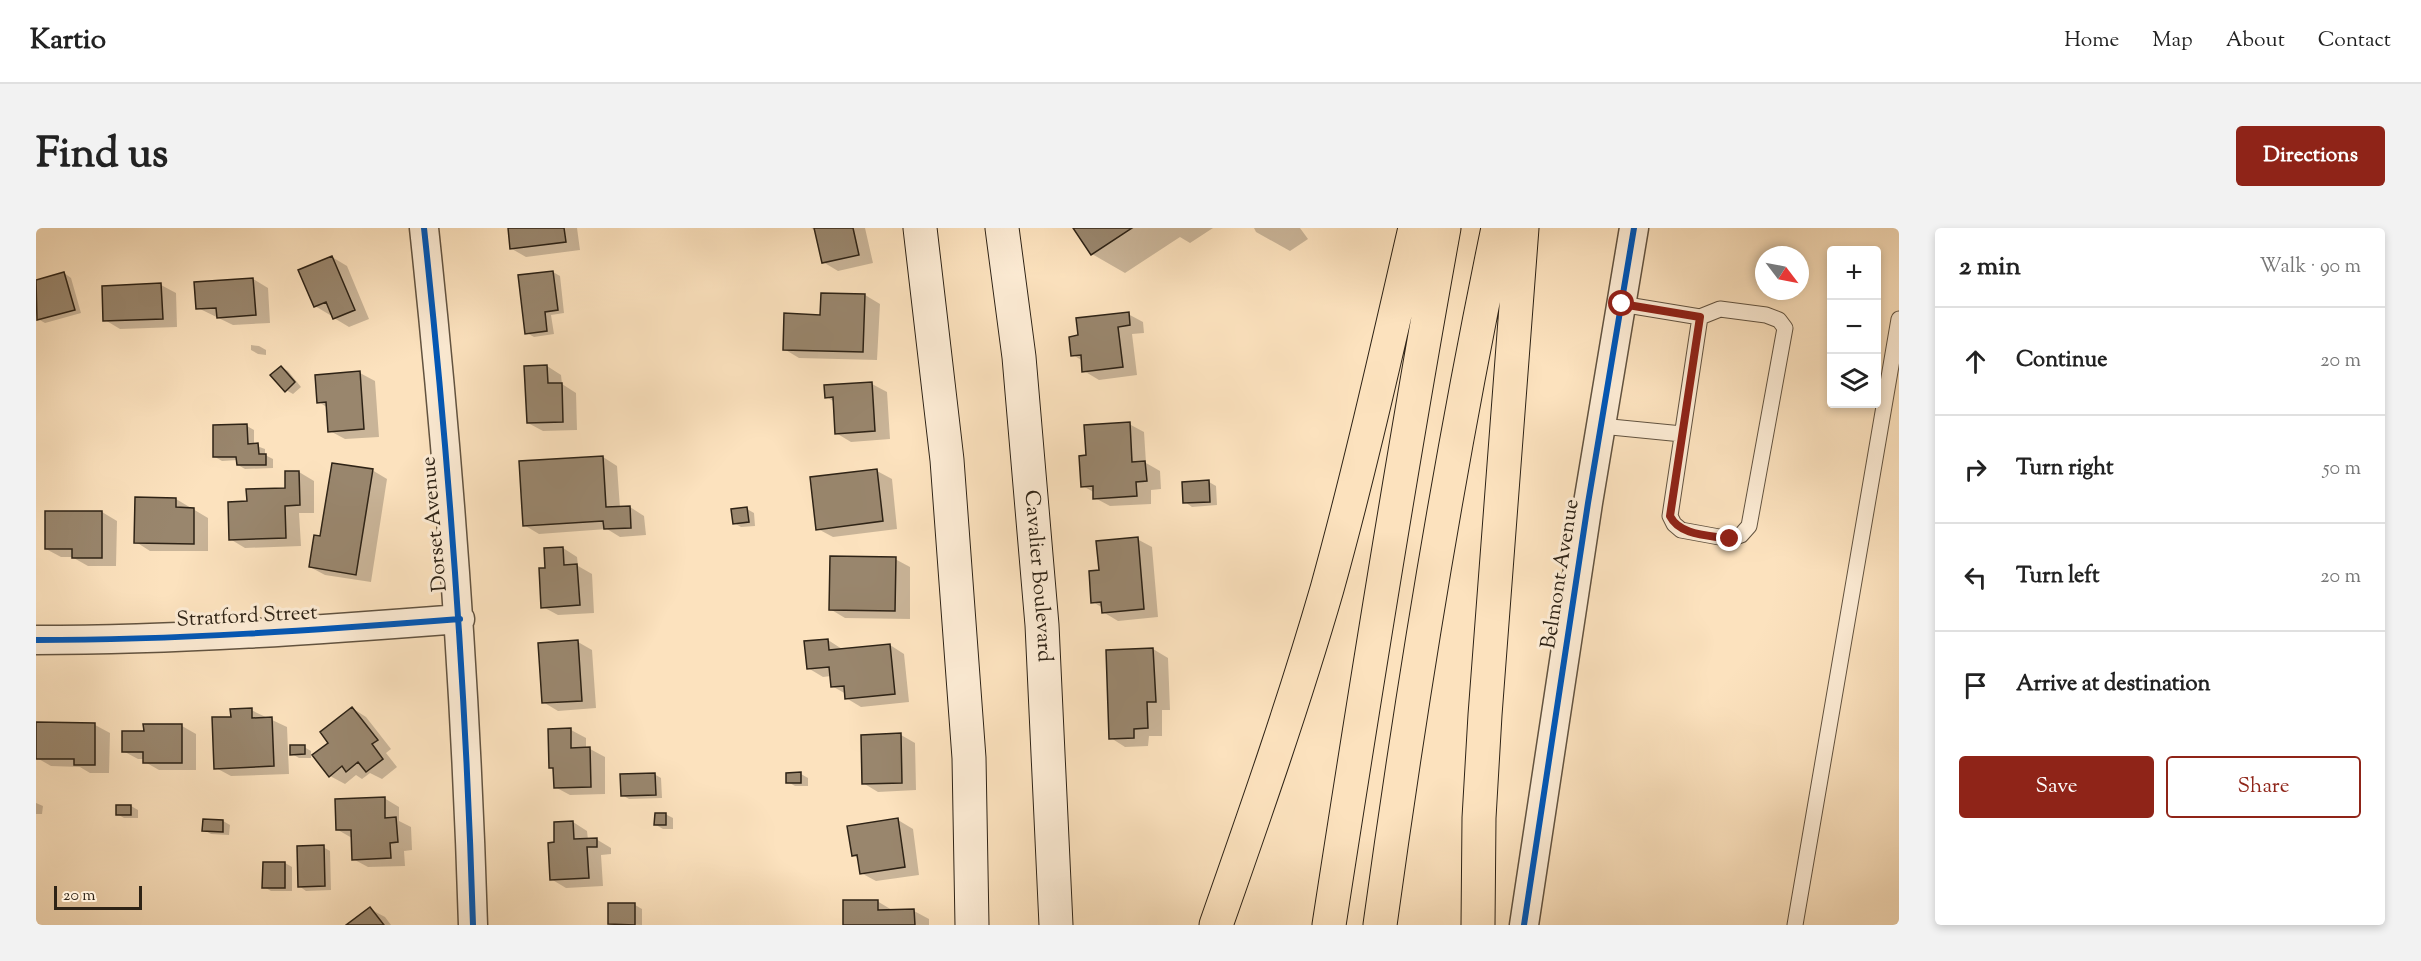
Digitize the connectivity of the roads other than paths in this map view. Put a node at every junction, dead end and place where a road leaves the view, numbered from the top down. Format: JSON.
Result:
{"nodes":[{"id":1,"x":424,"y":228,"type":"edge"},
{"id":2,"x":920,"y":228,"type":"edge"},
{"id":3,"x":1002,"y":228,"type":"edge"},
{"id":4,"x":1415,"y":228,"type":"edge"},
{"id":5,"x":1444,"y":228,"type":"edge"},
{"id":6,"x":1498,"y":228,"type":"edge"},
{"id":7,"x":1522,"y":228,"type":"edge"},
{"id":8,"x":1635,"y":228,"type":"edge"},
{"id":9,"x":1622,"y":304,"type":"junction"},
{"id":10,"x":1700,"y":317,"type":"junction"},
{"id":11,"x":1899,"y":319,"type":"edge"},
{"id":12,"x":1601,"y":426,"type":"junction"},
{"id":13,"x":1682,"y":434,"type":"junction"},
{"id":14,"x":460,"y":619,"type":"junction"},
{"id":15,"x":36,"y":640,"type":"edge"},
{"id":16,"x":473,"y":925,"type":"edge"},
{"id":17,"x":972,"y":925,"type":"edge"},
{"id":18,"x":1056,"y":925,"type":"edge"},
{"id":19,"x":1216,"y":925,"type":"edge"},
{"id":20,"x":1329,"y":925,"type":"edge"},
{"id":21,"x":1380,"y":925,"type":"edge"},
{"id":22,"x":1478,"y":925,"type":"edge"},
{"id":23,"x":1524,"y":925,"type":"edge"},
{"id":24,"x":1795,"y":925,"type":"edge"}],
"edges":[{"from":1,"to":14,"type":"street","name":"Dorset Avenue"},
{"from":2,"to":17,"type":"main road"},
{"from":3,"to":18,"type":"main road","name":"Cavalier Boulevard"},
{"from":4,"to":19,"type":"highway"},
{"from":5,"to":20,"type":"highway"},
{"from":6,"to":21,"type":"highway"},
{"from":7,"to":22,"type":"highway"},
{"from":8,"to":9,"type":"street","name":"Belmont Avenue"},
{"from":9,"to":10,"type":"lane"},
{"from":9,"to":12,"type":"street","name":"Belmont Avenue"},
{"from":10,"to":13,"type":"lane"},
{"from":10,"to":13,"type":"lane"},
{"from":11,"to":24,"type":"lane"},
{"from":12,"to":13,"type":"lane"},
{"from":12,"to":23,"type":"street","name":"Belmont Avenue"},
{"from":14,"to":15,"type":"street","name":"Stratford Street"},
{"from":14,"to":16,"type":"street","name":"Dorset Avenue"}]}
